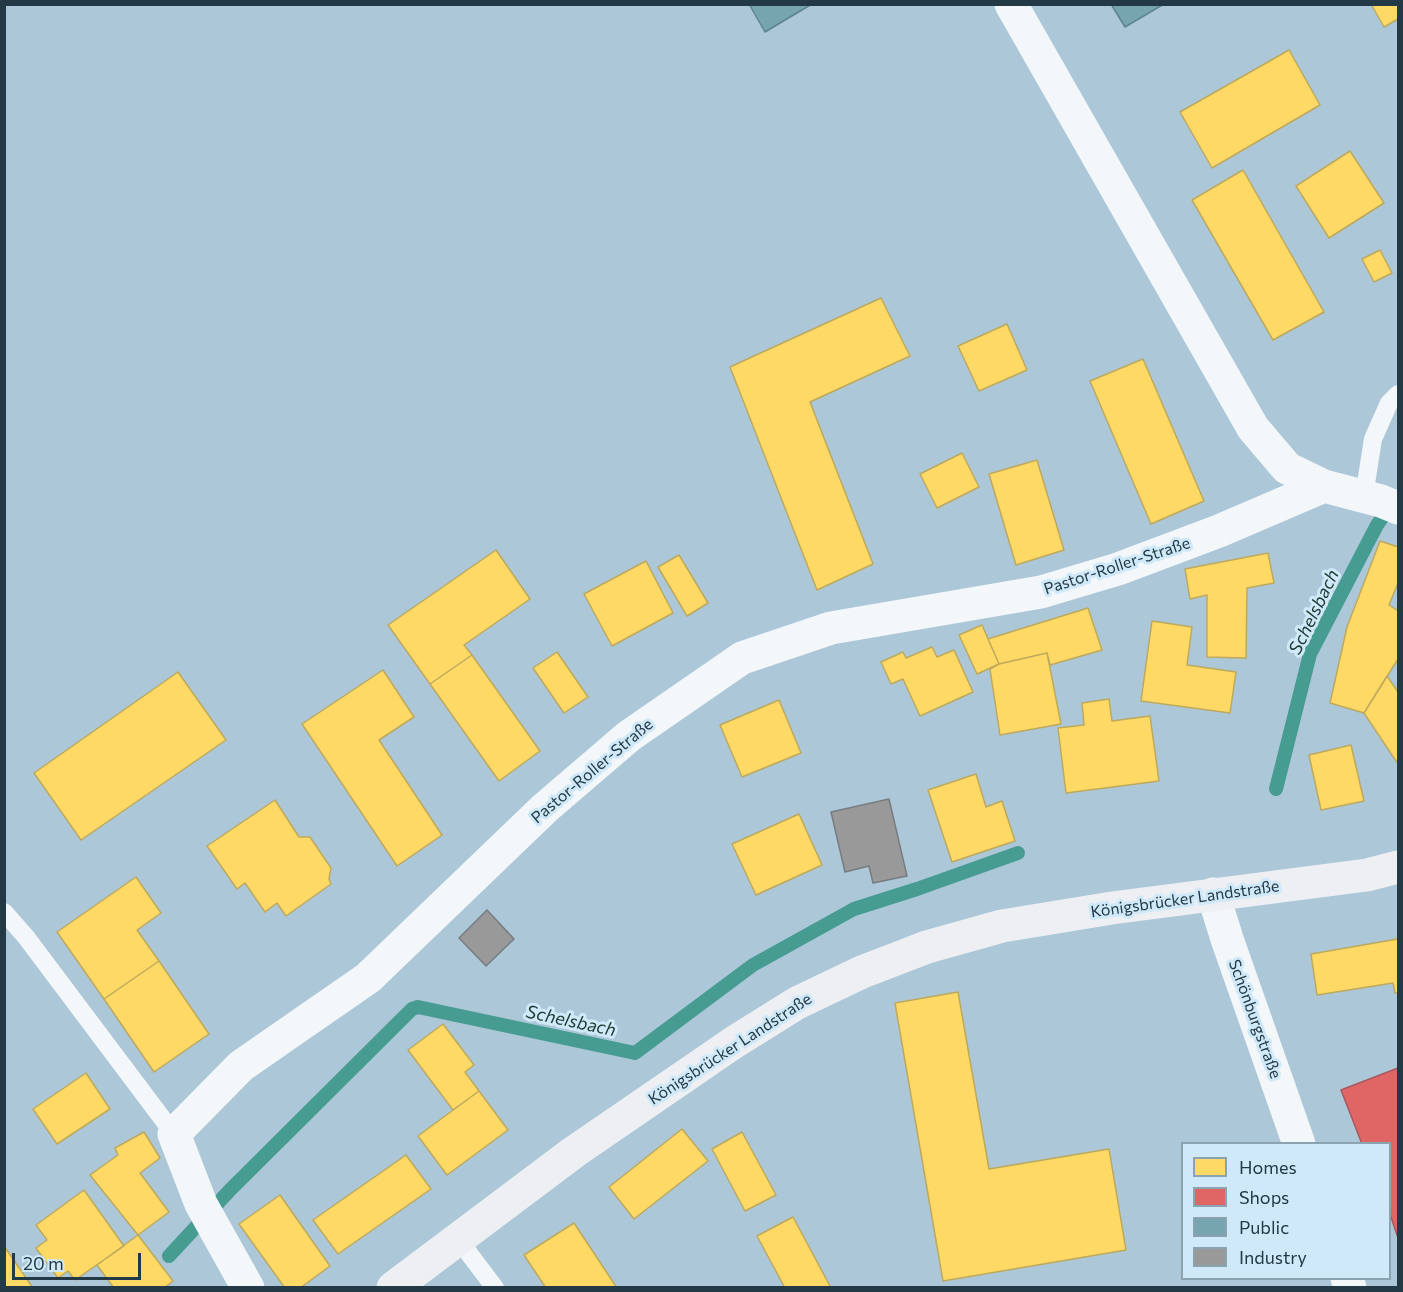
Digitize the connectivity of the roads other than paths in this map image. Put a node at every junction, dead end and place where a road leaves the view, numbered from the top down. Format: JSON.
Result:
{"nodes":[{"id":1,"x":1011,"y":4,"type":"edge"},
{"id":2,"x":1398,"y":394,"type":"edge"},
{"id":3,"x":1324,"y":486,"type":"junction"},
{"id":4,"x":1381,"y":502,"type":"edge"},
{"id":5,"x":1398,"y":867,"type":"edge"},
{"id":6,"x":1213,"y":894,"type":"junction"},
{"id":7,"x":4,"y":912,"type":"edge"},
{"id":8,"x":174,"y":1134,"type":"junction"},
{"id":9,"x":1299,"y":1142,"type":"edge"},
{"id":10,"x":458,"y":1239,"type":"junction"},
{"id":11,"x":248,"y":1287,"type":"edge"},
{"id":12,"x":393,"y":1287,"type":"edge"},
{"id":13,"x":495,"y":1287,"type":"edge"}],
"edges":[{"from":1,"to":3,"type":"street"},
{"from":2,"to":4,"type":"lane"},
{"from":3,"to":4,"type":"street"},
{"from":3,"to":8,"type":"street","name":"Pastor-Roller-Straße"},
{"from":5,"to":6,"type":"main road","name":"Königsbrücker Landstraße"},
{"from":6,"to":9,"type":"street","name":"Schönburgstraße"},
{"from":6,"to":10,"type":"main road","name":"Königsbrücker Landstraße"},
{"from":7,"to":8,"type":"lane"},
{"from":8,"to":11,"type":"street"},
{"from":10,"to":12,"type":"main road","name":"Königsbrücker Landstraße"},
{"from":10,"to":13,"type":"lane"}]}
